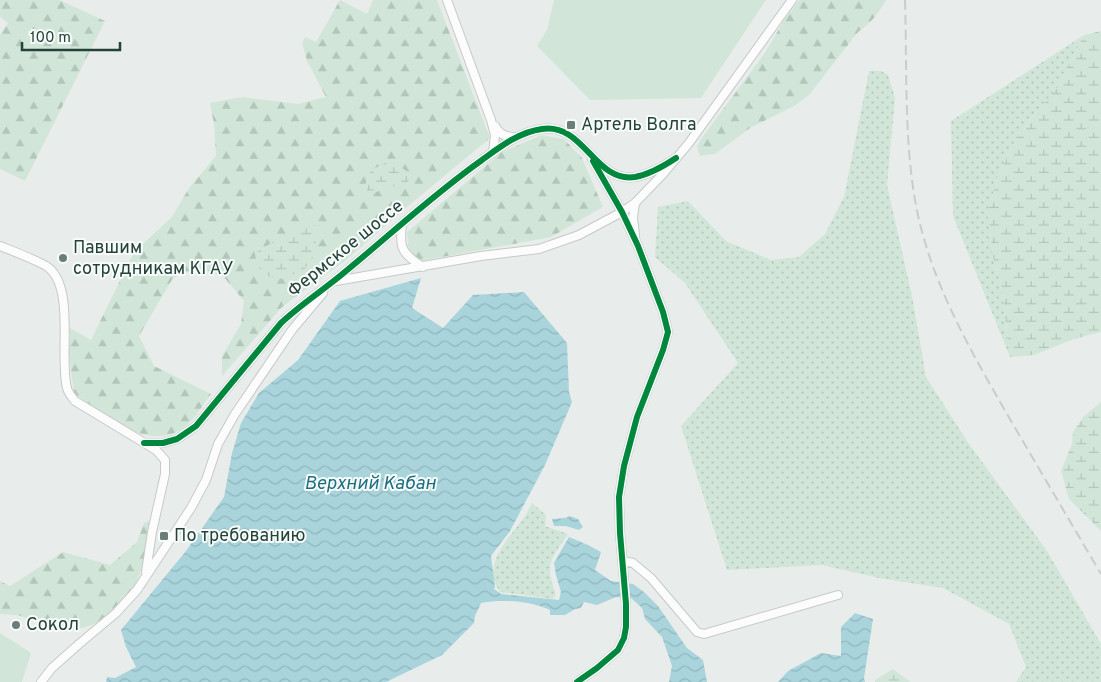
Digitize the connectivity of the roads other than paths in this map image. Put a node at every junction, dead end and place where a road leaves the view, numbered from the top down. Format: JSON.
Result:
{"nodes":[{"id":1,"x":447,"y":0,"type":"edge"},
{"id":2,"x":792,"y":0,"type":"edge"},
{"id":3,"x":491,"y":120,"type":"junction"},
{"id":4,"x":518,"y":137,"type":"junction"},
{"id":5,"x":493,"y":152,"type":"junction"},
{"id":6,"x":590,"y":154,"type":"junction"},
{"id":7,"x":676,"y":158,"type":"junction"},
{"id":8,"x":634,"y":203,"type":"junction"},
{"id":9,"x":622,"y":212,"type":"junction"},
{"id":10,"x":402,"y":224,"type":"junction"},
{"id":11,"x":0,"y":246,"type":"edge"},
{"id":12,"x":638,"y":246,"type":"junction"},
{"id":13,"x":424,"y":267,"type":"junction"},
{"id":14,"x":332,"y":283,"type":"junction"},
{"id":15,"x":144,"y":443,"type":"junction"},
{"id":16,"x":623,"y":561,"type":"junction"},
{"id":17,"x":137,"y":590,"type":"junction"},
{"id":18,"x":838,"y":595,"type":"dead end"},
{"id":19,"x":41,"y":682,"type":"edge"},
{"id":20,"x":577,"y":682,"type":"edge"}],
"edges":[{"from":1,"to":3,"type":"street"},
{"from":2,"to":7,"type":"street","name":"Фермское шоссе"},
{"from":3,"to":4,"type":"street"},
{"from":3,"to":5,"type":"street"},
{"from":4,"to":5,"type":"street","name":"Фермское шоссе"},
{"from":4,"to":6,"type":"street","name":"Фермское шоссе"},
{"from":5,"to":10,"type":"street","name":"Фермское шоссе"},
{"from":6,"to":7,"type":"street","name":"Фермское шоссе"},
{"from":6,"to":9,"type":"street","name":"Фермское шоссе"},
{"from":7,"to":8,"type":"street","name":"Фермское шоссе"},
{"from":8,"to":9,"type":"street","name":"Фермское шоссе"},
{"from":8,"to":12,"type":"street"},
{"from":9,"to":12,"type":"street","name":"Фермское шоссе"},
{"from":9,"to":13,"type":"street","name":"Фермское шоссе"},
{"from":10,"to":13,"type":"street"},
{"from":10,"to":14,"type":"street","name":"Фермское шоссе"},
{"from":11,"to":15,"type":"street"},
{"from":12,"to":16,"type":"street"},
{"from":13,"to":14,"type":"street","name":"Фермское шоссе"},
{"from":14,"to":15,"type":"street","name":"Фермское шоссе"},
{"from":14,"to":17,"type":"street","name":"Фермское шоссе"},
{"from":15,"to":17,"type":"street"},
{"from":16,"to":18,"type":"street"},
{"from":16,"to":20,"type":"street"},
{"from":17,"to":19,"type":"street","name":"Фермское шоссе"}]}
